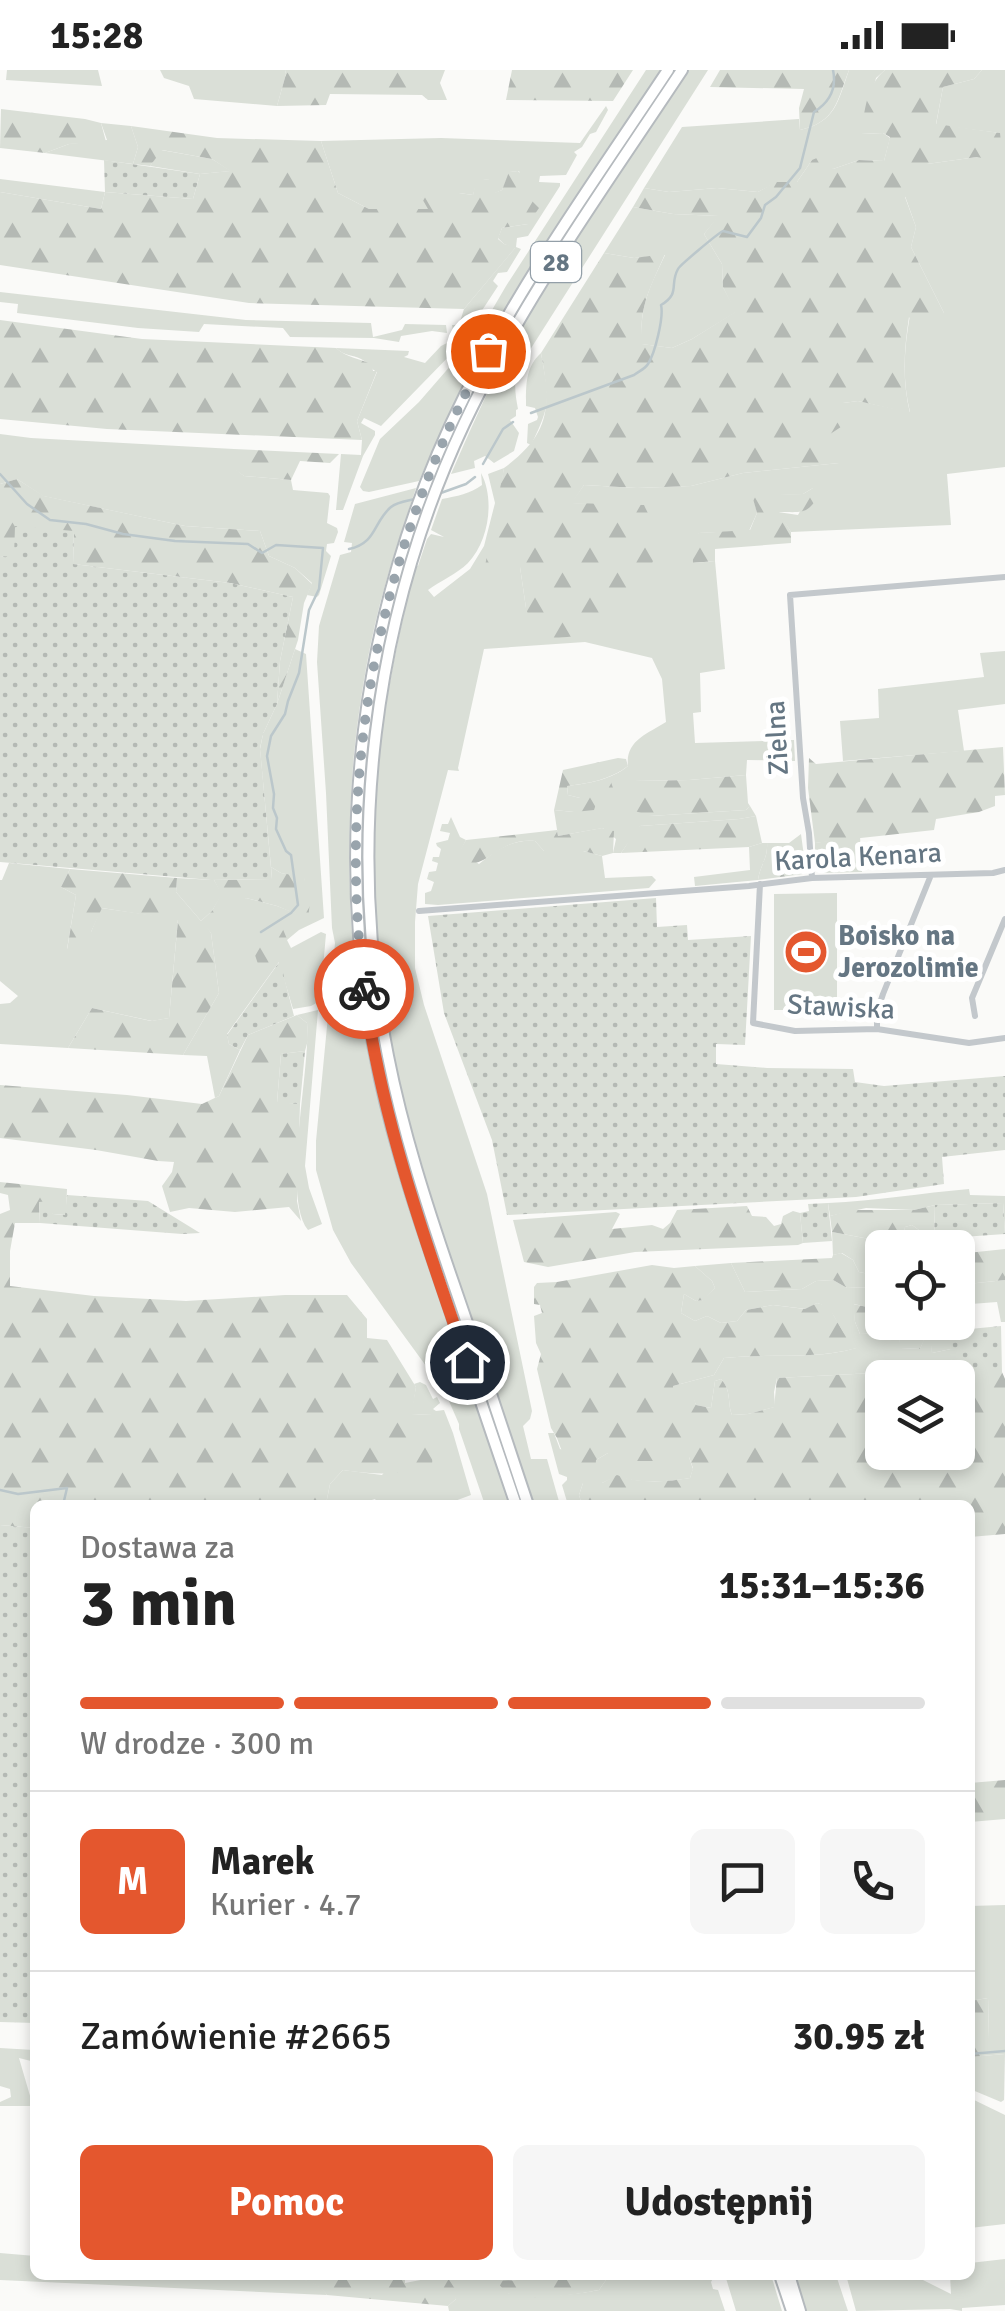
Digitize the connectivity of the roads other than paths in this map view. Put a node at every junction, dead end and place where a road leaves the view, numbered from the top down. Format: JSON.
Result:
{"nodes":[{"id":1,"x":668,"y":70,"type":"edge"},
{"id":2,"x":682,"y":70,"type":"edge"},
{"id":3,"x":440,"y":463,"type":"junction"},
{"id":4,"x":1005,"y":577,"type":"edge"},
{"id":5,"x":1005,"y":870,"type":"edge"},
{"id":6,"x":931,"y":874,"type":"junction"},
{"id":7,"x":812,"y":878,"type":"junction"},
{"id":8,"x":760,"y":884,"type":"junction"},
{"id":9,"x":419,"y":911,"type":"dead end"},
{"id":10,"x":1005,"y":919,"type":"edge"},
{"id":11,"x":975,"y":1016,"type":"dead end"},
{"id":12,"x":877,"y":1029,"type":"junction"},
{"id":13,"x":1005,"y":1038,"type":"edge"},
{"id":14,"x":514,"y":1500,"type":"edge"},
{"id":15,"x":526,"y":1500,"type":"edge"},
{"id":16,"x":782,"y":2280,"type":"edge"},
{"id":17,"x":791,"y":2280,"type":"edge"},
{"id":18,"x":792,"y":2311,"type":"edge"},
{"id":19,"x":800,"y":2311,"type":"edge"}],
"edges":[{"from":1,"to":3,"type":"main road","number":"28"},
{"from":2,"to":3,"type":"main road","number":"28"},
{"from":3,"to":14,"type":"main road","number":"28"},
{"from":3,"to":15,"type":"main road","number":"28"},
{"from":4,"to":7,"type":"street","name":"Zielna"},
{"from":5,"to":6,"type":"street","name":"Karola Kenara"},
{"from":6,"to":7,"type":"street","name":"Karola Kenara"},
{"from":6,"to":12,"type":"street"},
{"from":7,"to":8,"type":"street","name":"Karola Kenara"},
{"from":8,"to":9,"type":"street","name":"Karola Kenara"},
{"from":8,"to":12,"type":"street","name":"Stawiska"},
{"from":10,"to":11,"type":"street"},
{"from":12,"to":13,"type":"street","name":"Stawiska"},
{"from":16,"to":18,"type":"main road"},
{"from":17,"to":19,"type":"main road"}]}
